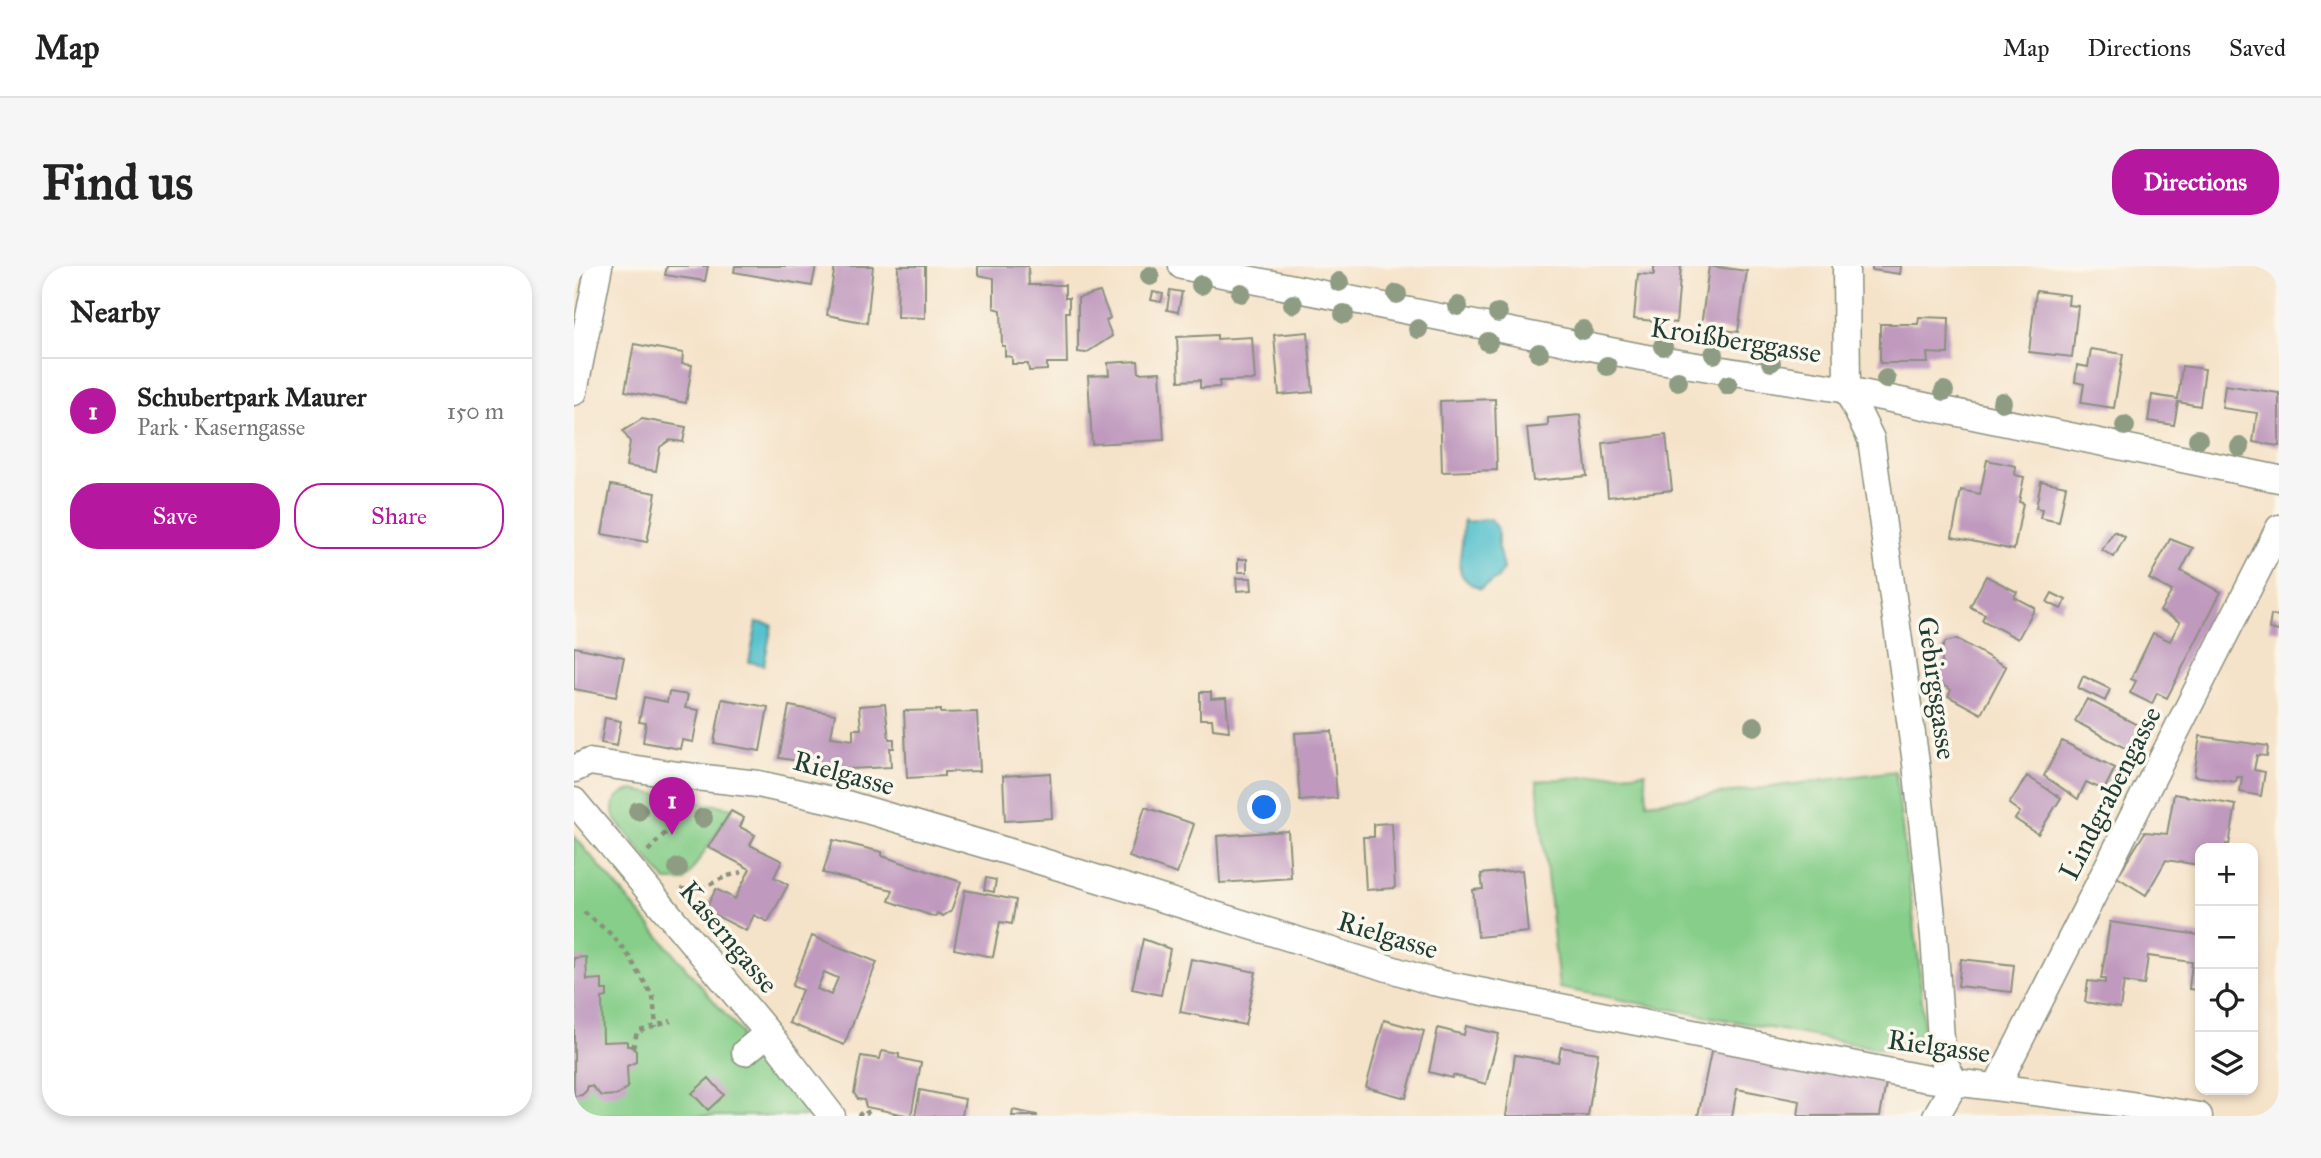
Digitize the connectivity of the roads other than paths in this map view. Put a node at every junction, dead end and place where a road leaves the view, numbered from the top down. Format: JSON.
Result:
{"nodes":[{"id":1,"x":598,"y":266,"type":"edge"},
{"id":2,"x":1182,"y":266,"type":"edge"},
{"id":3,"x":1846,"y":266,"type":"edge"},
{"id":4,"x":1847,"y":390,"type":"junction"},
{"id":5,"x":574,"y":392,"type":"edge"},
{"id":6,"x":2279,"y":479,"type":"edge"},
{"id":7,"x":2279,"y":528,"type":"edge"},
{"id":8,"x":574,"y":769,"type":"edge"},
{"id":9,"x":574,"y":801,"type":"edge"},
{"id":10,"x":768,"y":1033,"type":"junction"},
{"id":11,"x":745,"y":1052,"type":"dead end"},
{"id":12,"x":1955,"y":1083,"type":"junction"},
{"id":13,"x":1996,"y":1087,"type":"junction"},
{"id":14,"x":832,"y":1116,"type":"edge"},
{"id":15,"x":1936,"y":1116,"type":"edge"},
{"id":16,"x":2199,"y":1116,"type":"edge"}],
"edges":[{"from":1,"to":5,"type":"street"},
{"from":2,"to":4,"type":"street","name":"Kroißberggasse"},
{"from":3,"to":4,"type":"street","name":"Gebirgsgasse"},
{"from":4,"to":6,"type":"street","name":"Kroißberggasse"},
{"from":4,"to":12,"type":"street","name":"Gebirgsgasse"},
{"from":7,"to":13,"type":"street","name":"Lindgrabengasse"},
{"from":8,"to":12,"type":"street","name":"Rielgasse"},
{"from":9,"to":10,"type":"street","name":"Kaserngasse"},
{"from":10,"to":11,"type":"street"},
{"from":10,"to":14,"type":"street","name":"Kaserngasse"},
{"from":12,"to":13,"type":"street","name":"Rielgasse"},
{"from":12,"to":15,"type":"street"},
{"from":13,"to":16,"type":"street","name":"Rielgasse"}]}
